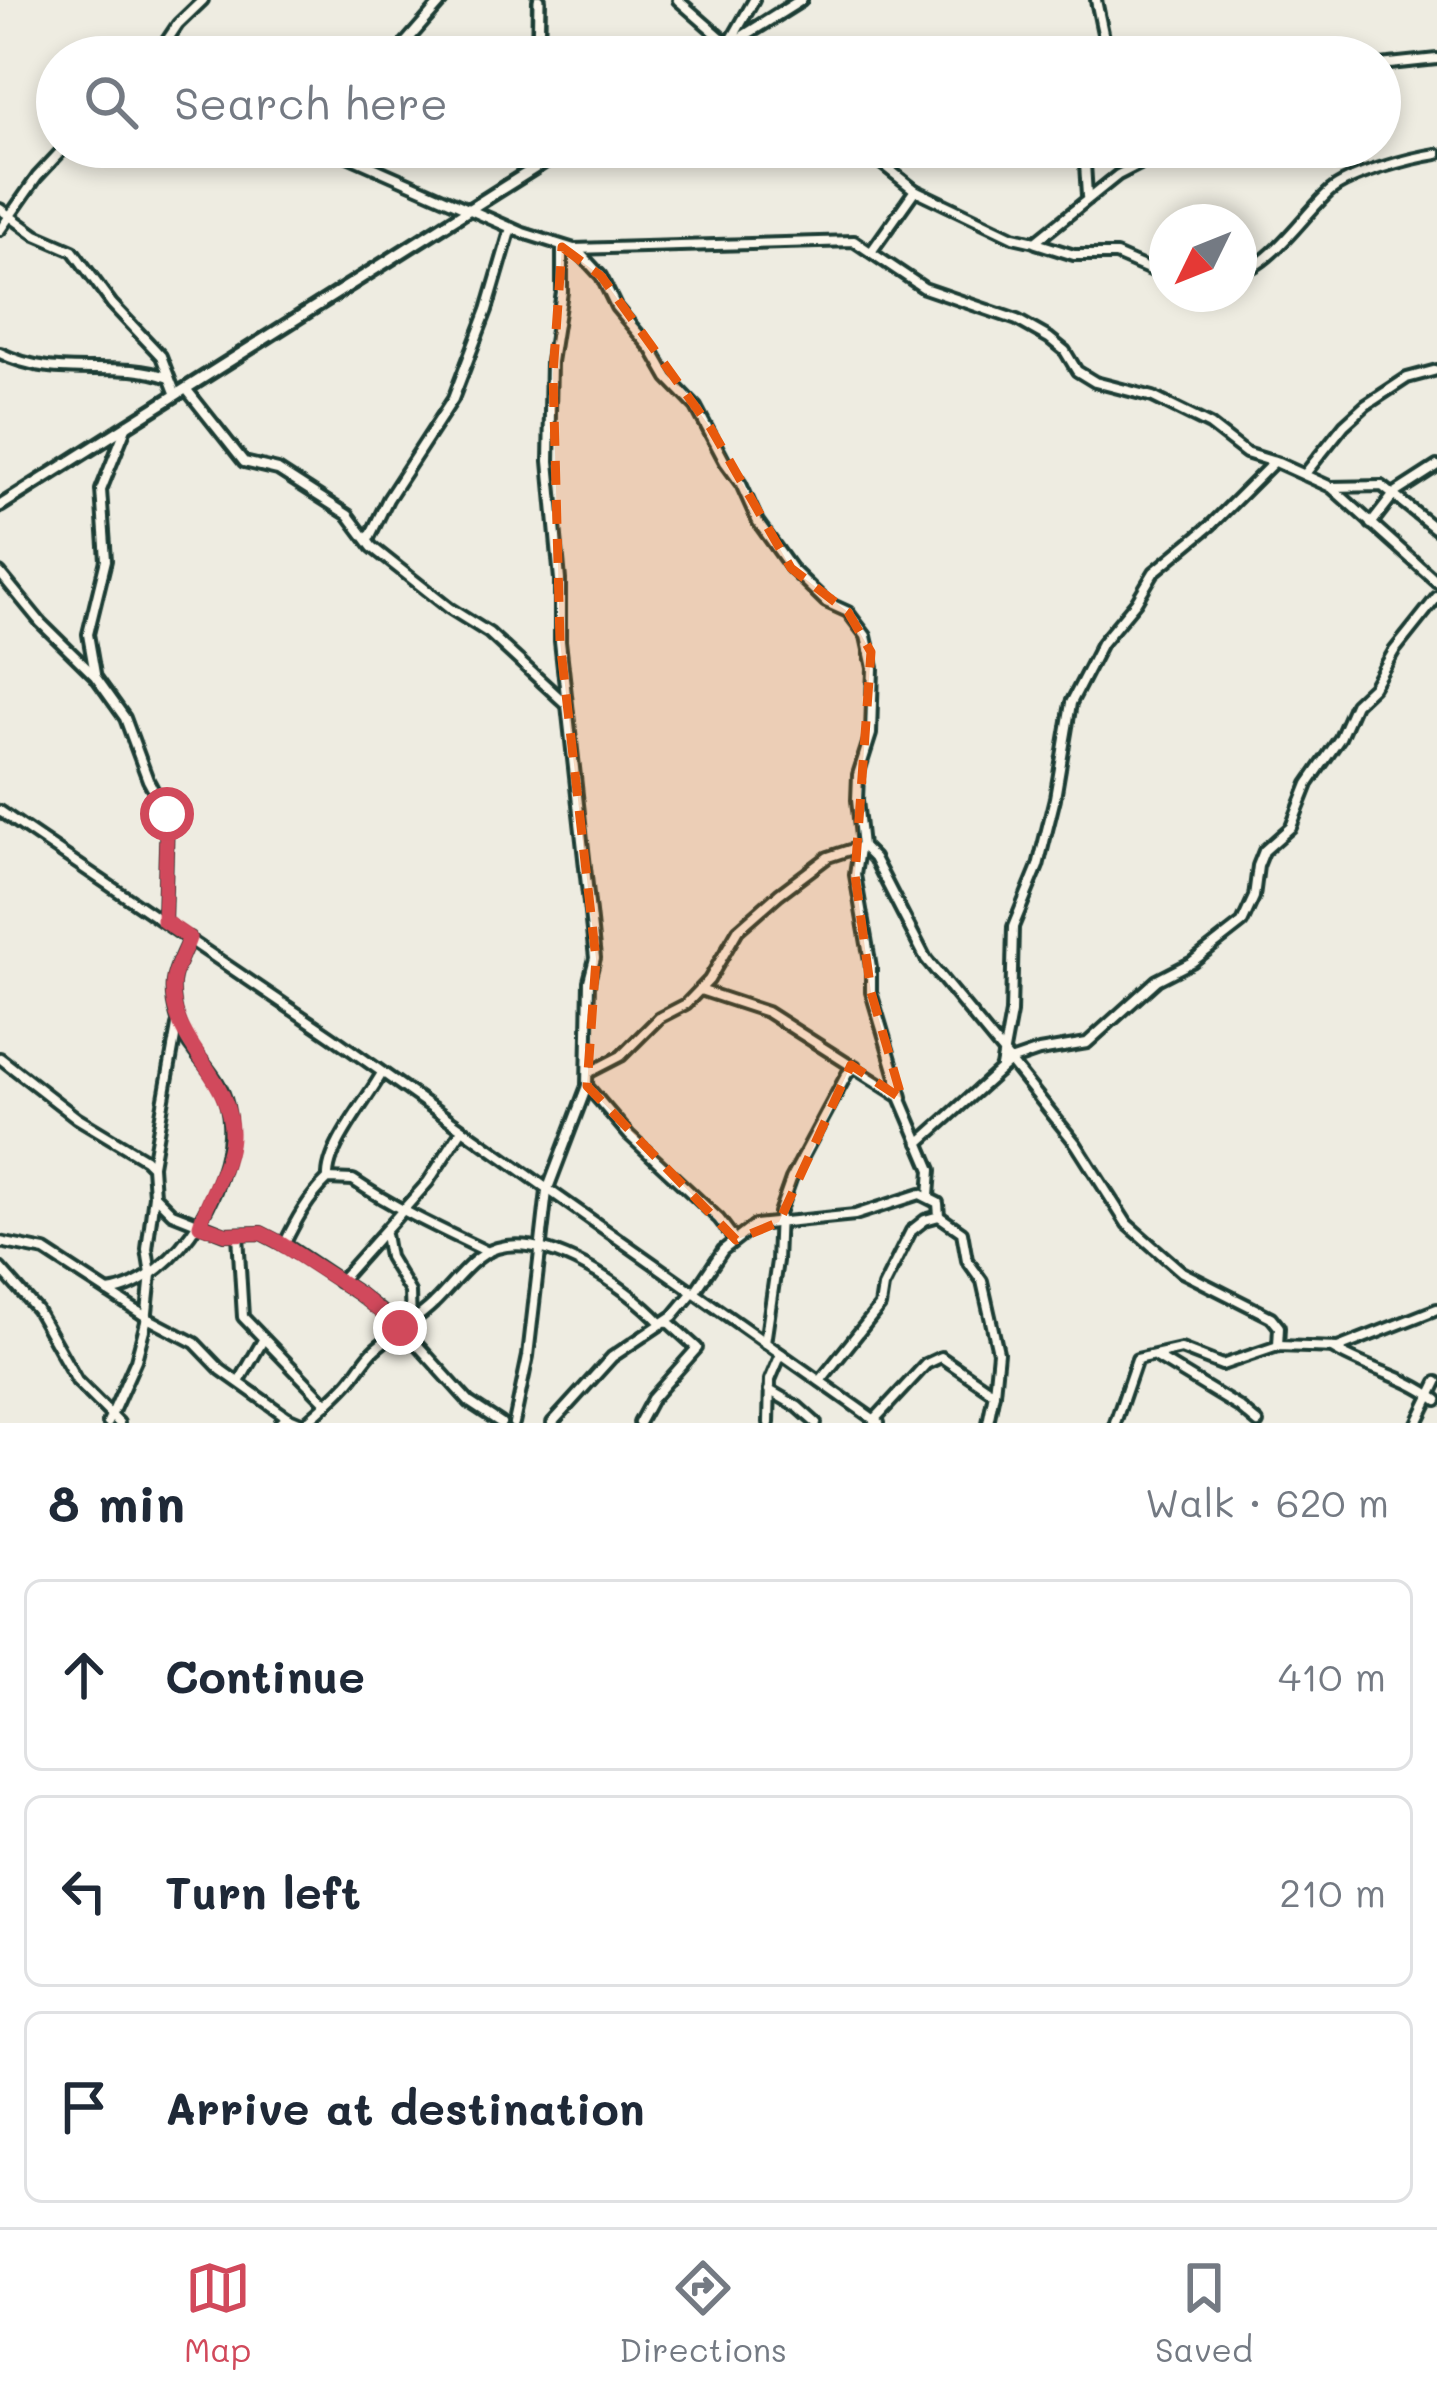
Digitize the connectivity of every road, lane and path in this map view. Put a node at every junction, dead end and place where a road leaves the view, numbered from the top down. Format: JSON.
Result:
{"nodes":[{"id":1,"x":203,"y":0,"type":"edge"},
{"id":2,"x":442,"y":0,"type":"edge"},
{"id":3,"x":538,"y":0,"type":"edge"},
{"id":4,"x":678,"y":0,"type":"edge"},
{"id":5,"x":754,"y":0,"type":"edge"},
{"id":6,"x":801,"y":0,"type":"edge"},
{"id":7,"x":1096,"y":0,"type":"edge"},
{"id":8,"x":170,"y":36,"type":"edge"},
{"id":9,"x":411,"y":36,"type":"edge"},
{"id":10,"x":538,"y":36,"type":"edge"},
{"id":11,"x":717,"y":36,"type":"edge"},
{"id":12,"x":734,"y":36,"type":"edge"},
{"id":13,"x":744,"y":36,"type":"edge"},
{"id":14,"x":1104,"y":36,"type":"edge"},
{"id":15,"x":1401,"y":64,"type":"edge"},
{"id":16,"x":1435,"y":64,"type":"edge"},
{"id":17,"x":1437,"y":154,"type":"edge"},
{"id":18,"x":1401,"y":160,"type":"edge"},
{"id":19,"x":45,"y":168,"type":"edge"},
{"id":20,"x":377,"y":168,"type":"edge"},
{"id":21,"x":536,"y":168,"type":"edge"},
{"id":22,"x":887,"y":168,"type":"edge"},
{"id":23,"x":1085,"y":168,"type":"edge"},
{"id":24,"x":1132,"y":168,"type":"edge"},
{"id":25,"x":1382,"y":168,"type":"edge"},
{"id":26,"x":915,"y":190,"type":"junction"},
{"id":27,"x":1087,"y":197,"type":"junction"},
{"id":28,"x":472,"y":208,"type":"junction"},
{"id":29,"x":0,"y":209,"type":"edge"},
{"id":30,"x":10,"y":217,"type":"junction"},
{"id":31,"x":511,"y":228,"type":"junction"},
{"id":32,"x":0,"y":230,"type":"edge"},
{"id":33,"x":1035,"y":242,"type":"junction"},
{"id":34,"x":562,"y":247,"type":"junction"},
{"id":35,"x":578,"y":250,"type":"junction"},
{"id":36,"x":871,"y":252,"type":"junction"},
{"id":37,"x":1257,"y":265,"type":"edge"},
{"id":38,"x":1149,"y":269,"type":"edge"},
{"id":39,"x":0,"y":352,"type":"edge"},
{"id":40,"x":1437,"y":370,"type":"edge"},
{"id":41,"x":171,"y":378,"type":"junction"},
{"id":42,"x":181,"y":392,"type":"junction"},
{"id":43,"x":127,"y":425,"type":"junction"},
{"id":44,"x":1274,"y":462,"type":"junction"},
{"id":45,"x":1437,"y":466,"type":"edge"},
{"id":46,"x":1304,"y":475,"type":"junction"},
{"id":47,"x":1330,"y":487,"type":"junction"},
{"id":48,"x":1395,"y":493,"type":"junction"},
{"id":49,"x":0,"y":506,"type":"edge"},
{"id":50,"x":1371,"y":524,"type":"junction"},
{"id":51,"x":1437,"y":530,"type":"edge"},
{"id":52,"x":368,"y":540,"type":"junction"},
{"id":53,"x":0,"y":573,"type":"edge"},
{"id":54,"x":1437,"y":582,"type":"edge"},
{"id":55,"x":1437,"y":597,"type":"edge"},
{"id":56,"x":95,"y":676,"type":"junction"},
{"id":57,"x":567,"y":706,"type":"junction"},
{"id":58,"x":0,"y":812,"type":"edge"},
{"id":59,"x":860,"y":848,"type":"junction"},
{"id":60,"x":164,"y":921,"type":"junction"},
{"id":61,"x":189,"y":938,"type":"junction"},
{"id":62,"x":699,"y":990,"type":"junction"},
{"id":63,"x":178,"y":1019,"type":"junction"},
{"id":64,"x":0,"y":1058,"type":"edge"},
{"id":65,"x":1005,"y":1060,"type":"junction"},
{"id":66,"x":850,"y":1068,"type":"junction"},
{"id":67,"x":589,"y":1072,"type":"junction"},
{"id":68,"x":382,"y":1073,"type":"junction"},
{"id":69,"x":587,"y":1086,"type":"junction"},
{"id":70,"x":902,"y":1099,"type":"junction"},
{"id":71,"x":461,"y":1131,"type":"junction"},
{"id":72,"x":919,"y":1143,"type":"junction"},
{"id":73,"x":152,"y":1166,"type":"junction"},
{"id":74,"x":328,"y":1179,"type":"junction"},
{"id":75,"x":547,"y":1191,"type":"junction"},
{"id":76,"x":154,"y":1195,"type":"junction"},
{"id":77,"x":928,"y":1196,"type":"junction"},
{"id":78,"x":402,"y":1209,"type":"junction"},
{"id":79,"x":939,"y":1216,"type":"junction"},
{"id":80,"x":779,"y":1222,"type":"junction"},
{"id":81,"x":200,"y":1225,"type":"junction"},
{"id":82,"x":385,"y":1233,"type":"junction"},
{"id":83,"x":238,"y":1235,"type":"junction"},
{"id":84,"x":736,"y":1240,"type":"junction"},
{"id":85,"x":0,"y":1242,"type":"edge"},
{"id":86,"x":284,"y":1245,"type":"junction"},
{"id":87,"x":541,"y":1245,"type":"junction"},
{"id":88,"x":488,"y":1252,"type":"junction"},
{"id":89,"x":0,"y":1268,"type":"edge"},
{"id":90,"x":152,"y":1274,"type":"junction"},
{"id":91,"x":339,"y":1282,"type":"junction"},
{"id":92,"x":108,"y":1292,"type":"junction"},
{"id":93,"x":694,"y":1292,"type":"junction"},
{"id":94,"x":1437,"y":1309,"type":"edge"},
{"id":95,"x":146,"y":1316,"type":"junction"},
{"id":96,"x":411,"y":1322,"type":"junction"},
{"id":97,"x":663,"y":1322,"type":"junction"},
{"id":98,"x":400,"y":1328,"type":"junction"},
{"id":99,"x":412,"y":1337,"type":"junction"},
{"id":100,"x":263,"y":1340,"type":"junction"},
{"id":101,"x":765,"y":1343,"type":"junction"},
{"id":102,"x":1278,"y":1346,"type":"junction"},
{"id":103,"x":1331,"y":1347,"type":"junction"},
{"id":104,"x":781,"y":1354,"type":"junction"},
{"id":105,"x":1153,"y":1356,"type":"junction"},
{"id":106,"x":820,"y":1381,"type":"junction"},
{"id":107,"x":239,"y":1382,"type":"junction"},
{"id":108,"x":1437,"y":1382,"type":"edge"},
{"id":109,"x":769,"y":1390,"type":"junction"},
{"id":110,"x":994,"y":1393,"type":"junction"},
{"id":111,"x":1434,"y":1398,"type":"edge"},
{"id":112,"x":327,"y":1404,"type":"junction"},
{"id":113,"x":284,"y":1420,"type":"edge"},
{"id":114,"x":112,"y":1421,"type":"edge"},
{"id":115,"x":876,"y":1421,"type":"edge"},
{"id":116,"x":303,"y":1423,"type":"edge"},
{"id":117,"x":501,"y":1423,"type":"edge"},
{"id":118,"x":514,"y":1423,"type":"edge"},
{"id":119,"x":552,"y":1423,"type":"edge"},
{"id":120,"x":638,"y":1423,"type":"edge"},
{"id":121,"x":769,"y":1423,"type":"edge"},
{"id":122,"x":816,"y":1423,"type":"edge"},
{"id":123,"x":988,"y":1423,"type":"edge"},
{"id":124,"x":1114,"y":1423,"type":"edge"},
{"id":125,"x":1258,"y":1423,"type":"edge"},
{"id":126,"x":1417,"y":1423,"type":"edge"}],
"edges":[{"from":1,"to":8,"type":"street"},
{"from":2,"to":9,"type":"street"},
{"from":3,"to":10,"type":"street"},
{"from":4,"to":11,"type":"street"},
{"from":5,"to":12,"type":"street"},
{"from":6,"to":13,"type":"street"},
{"from":7,"to":14,"type":"street"},
{"from":15,"to":16,"type":"street"},
{"from":17,"to":18,"type":"street"},
{"from":19,"to":30,"type":"street"},
{"from":20,"to":28,"type":"street"},
{"from":21,"to":28,"type":"street"},
{"from":22,"to":26,"type":"street"},
{"from":23,"to":27,"type":"street"},
{"from":24,"to":27,"type":"street"},
{"from":25,"to":37,"type":"street"},
{"from":26,"to":33,"type":"street"},
{"from":26,"to":36,"type":"street"},
{"from":27,"to":33,"type":"street"},
{"from":28,"to":31,"type":"street"},
{"from":28,"to":42,"type":"street"},
{"from":29,"to":30,"type":"street"},
{"from":30,"to":32,"type":"street"},
{"from":30,"to":41,"type":"street"},
{"from":31,"to":34,"type":"street"},
{"from":31,"to":52,"type":"street"},
{"from":33,"to":38,"type":"street"},
{"from":34,"to":35,"type":"street"},
{"from":34,"to":57,"type":"street"},
{"from":35,"to":36,"type":"street"},
{"from":35,"to":59,"type":"street"},
{"from":36,"to":44,"type":"street"},
{"from":39,"to":41,"type":"street"},
{"from":40,"to":46,"type":"street"},
{"from":41,"to":42,"type":"street"},
{"from":42,"to":43,"type":"street"},
{"from":42,"to":52,"type":"street"},
{"from":43,"to":49,"type":"street"},
{"from":43,"to":56,"type":"street"},
{"from":44,"to":46,"type":"street"},
{"from":44,"to":65,"type":"street"},
{"from":45,"to":48,"type":"street"},
{"from":46,"to":47,"type":"street"},
{"from":47,"to":48,"type":"street"},
{"from":47,"to":50,"type":"street"},
{"from":48,"to":50,"type":"street"},
{"from":48,"to":51,"type":"street"},
{"from":50,"to":54,"type":"street"},
{"from":52,"to":57,"type":"street"},
{"from":53,"to":56,"type":"street"},
{"from":55,"to":65,"type":"street"},
{"from":56,"to":60,"type":"street"},
{"from":57,"to":67,"type":"street"},
{"from":58,"to":60,"type":"street"},
{"from":59,"to":62,"type":"street"},
{"from":59,"to":65,"type":"street"},
{"from":59,"to":70,"type":"street"},
{"from":60,"to":61,"type":"street"},
{"from":61,"to":63,"type":"street"},
{"from":61,"to":68,"type":"street"},
{"from":62,"to":66,"type":"street"},
{"from":62,"to":67,"type":"street"},
{"from":63,"to":73,"type":"street"},
{"from":63,"to":81,"type":"street"},
{"from":64,"to":73,"type":"street"},
{"from":65,"to":72,"type":"street"},
{"from":65,"to":102,"type":"street"},
{"from":66,"to":70,"type":"street"},
{"from":66,"to":80,"type":"street"},
{"from":67,"to":69,"type":"street"},
{"from":68,"to":71,"type":"street"},
{"from":68,"to":74,"type":"street"},
{"from":69,"to":75,"type":"street"},
{"from":69,"to":84,"type":"street"},
{"from":70,"to":72,"type":"street"},
{"from":71,"to":75,"type":"street"},
{"from":71,"to":78,"type":"street"},
{"from":72,"to":77,"type":"street"},
{"from":73,"to":76,"type":"street"},
{"from":74,"to":78,"type":"street"},
{"from":74,"to":86,"type":"street"},
{"from":75,"to":87,"type":"street"},
{"from":75,"to":93,"type":"street"},
{"from":76,"to":81,"type":"street"},
{"from":76,"to":90,"type":"street"},
{"from":77,"to":79,"type":"street"},
{"from":77,"to":80,"type":"street"},
{"from":78,"to":82,"type":"street"},
{"from":78,"to":88,"type":"street"},
{"from":79,"to":106,"type":"street"},
{"from":79,"to":110,"type":"street"},
{"from":80,"to":84,"type":"street"},
{"from":80,"to":101,"type":"street"},
{"from":81,"to":83,"type":"street"},
{"from":81,"to":90,"type":"street"},
{"from":82,"to":91,"type":"street"},
{"from":82,"to":96,"type":"street"},
{"from":83,"to":86,"type":"street"},
{"from":83,"to":100,"type":"street"},
{"from":84,"to":93,"type":"street"},
{"from":85,"to":92,"type":"street"},
{"from":86,"to":91,"type":"street"},
{"from":87,"to":88,"type":"street"},
{"from":87,"to":97,"type":"street"},
{"from":87,"to":118,"type":"street"},
{"from":88,"to":96,"type":"street"},
{"from":89,"to":114,"type":"street"},
{"from":90,"to":92,"type":"street"},
{"from":90,"to":95,"type":"street"},
{"from":91,"to":98,"type":"street"},
{"from":92,"to":95,"type":"street"},
{"from":93,"to":97,"type":"street"},
{"from":93,"to":101,"type":"street"},
{"from":94,"to":103,"type":"street"},
{"from":95,"to":107,"type":"street"},
{"from":95,"to":114,"type":"street"},
{"from":96,"to":98,"type":"street"},
{"from":96,"to":99,"type":"street"},
{"from":97,"to":119,"type":"street"},
{"from":97,"to":120,"type":"street"},
{"from":98,"to":99,"type":"street"},
{"from":98,"to":112,"type":"street"},
{"from":99,"to":117,"type":"street"},
{"from":100,"to":107,"type":"street"},
{"from":100,"to":112,"type":"street"},
{"from":101,"to":104,"type":"street"},
{"from":102,"to":103,"type":"street"},
{"from":102,"to":105,"type":"street"},
{"from":103,"to":111,"type":"street"},
{"from":104,"to":106,"type":"street"},
{"from":104,"to":109,"type":"street"},
{"from":105,"to":124,"type":"street"},
{"from":105,"to":125,"type":"street"},
{"from":106,"to":115,"type":"street"},
{"from":107,"to":113,"type":"street"},
{"from":108,"to":111,"type":"street"},
{"from":109,"to":121,"type":"street"},
{"from":109,"to":122,"type":"street"},
{"from":110,"to":115,"type":"street"},
{"from":110,"to":123,"type":"street"},
{"from":111,"to":126,"type":"street"},
{"from":112,"to":116,"type":"street"},
{"from":113,"to":116,"type":"street"}]}
